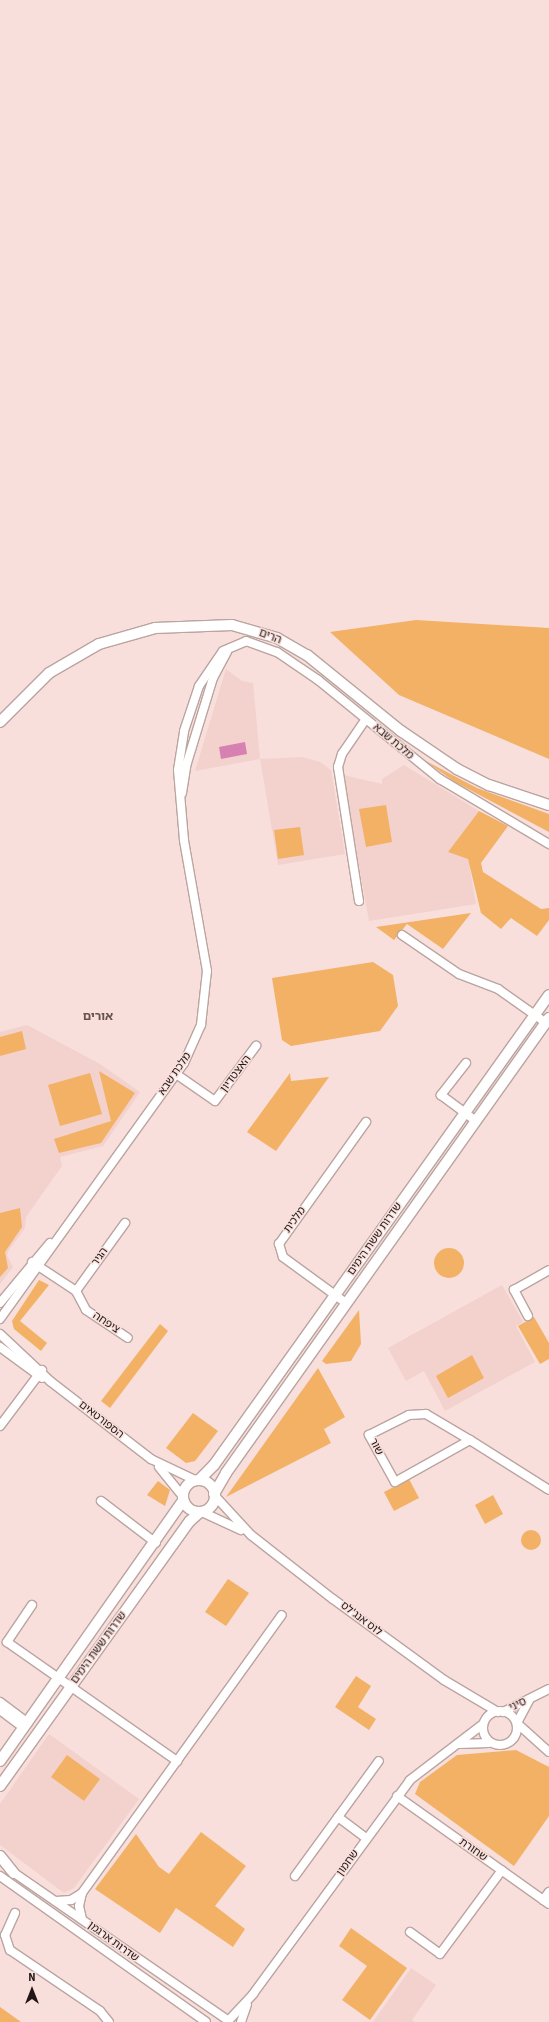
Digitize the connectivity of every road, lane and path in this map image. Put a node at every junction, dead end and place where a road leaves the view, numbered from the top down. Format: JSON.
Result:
{"nodes":[{"id":1,"x":238,"y":642,"type":"junction"},
{"id":2,"x":366,"y":719,"type":"junction"},
{"id":3,"x":0,"y":722,"type":"edge"},
{"id":4,"x":524,"y":796,"type":"junction"},
{"id":5,"x":549,"y":801,"type":"edge"},
{"id":6,"x":549,"y":805,"type":"edge"},
{"id":7,"x":181,"y":811,"type":"junction"},
{"id":8,"x":549,"y":844,"type":"edge"},
{"id":9,"x":359,"y":901,"type":"dead end"},
{"id":10,"x":402,"y":935,"type":"dead end"},
{"id":11,"x":549,"y":995,"type":"edge"},
{"id":12,"x":535,"y":1015,"type":"junction"},
{"id":13,"x":547,"y":1021,"type":"edge"},
{"id":14,"x":256,"y":1046,"type":"dead end"},
{"id":15,"x":466,"y":1063,"type":"dead end"},
{"id":16,"x":176,"y":1074,"type":"junction"},
{"id":17,"x":465,"y":1113,"type":"junction"},
{"id":18,"x":476,"y":1121,"type":"junction"},
{"id":19,"x":366,"y":1122,"type":"dead end"},
{"id":20,"x":125,"y":1223,"type":"dead end"},
{"id":21,"x":57,"y":1236,"type":"junction"},
{"id":22,"x":32,"y":1262,"type":"junction"},
{"id":23,"x":39,"y":1268,"type":"junction"},
{"id":24,"x":549,"y":1270,"type":"edge"},
{"id":25,"x":76,"y":1291,"type":"junction"},
{"id":26,"x":336,"y":1295,"type":"junction"},
{"id":27,"x":0,"y":1303,"type":"edge"},
{"id":28,"x":346,"y":1303,"type":"junction"},
{"id":29,"x":528,"y":1316,"type":"dead end"},
{"id":30,"x":0,"y":1319,"type":"edge"},
{"id":31,"x":0,"y":1334,"type":"edge"},
{"id":32,"x":128,"y":1338,"type":"dead end"},
{"id":33,"x":0,"y":1347,"type":"edge"},
{"id":34,"x":40,"y":1373,"type":"junction"},
{"id":35,"x":0,"y":1426,"type":"edge"},
{"id":36,"x":470,"y":1440,"type":"junction"},
{"id":37,"x":152,"y":1459,"type":"junction"},
{"id":38,"x":197,"y":1480,"type":"junction"},
{"id":39,"x":549,"y":1490,"type":"edge"},
{"id":40,"x":214,"y":1495,"type":"junction"},
{"id":41,"x":183,"y":1499,"type":"junction"},
{"id":42,"x":101,"y":1501,"type":"dead end"},
{"id":43,"x":201,"y":1512,"type":"junction"},
{"id":44,"x":251,"y":1535,"type":"junction"},
{"id":45,"x":156,"y":1543,"type":"junction"},
{"id":46,"x":32,"y":1605,"type":"dead end"},
{"id":47,"x":282,"y":1615,"type":"dead end"},
{"id":48,"x":59,"y":1679,"type":"junction"},
{"id":49,"x":71,"y":1687,"type":"junction"},
{"id":50,"x":549,"y":1688,"type":"edge"},
{"id":51,"x":532,"y":1698,"type":"junction"},
{"id":52,"x":474,"y":1700,"type":"junction"},
{"id":53,"x":0,"y":1702,"type":"edge"},
{"id":54,"x":0,"y":1710,"type":"edge"},
{"id":55,"x":501,"y":1712,"type":"junction"},
{"id":56,"x":483,"y":1723,"type":"junction"},
{"id":57,"x":518,"y":1723,"type":"junction"},
{"id":58,"x":26,"y":1725,"type":"junction"},
{"id":59,"x":509,"y":1741,"type":"junction"},
{"id":60,"x":491,"y":1743,"type":"junction"},
{"id":61,"x":536,"y":1743,"type":"junction"},
{"id":62,"x":456,"y":1744,"type":"junction"},
{"id":63,"x":549,"y":1752,"type":"edge"},
{"id":64,"x":0,"y":1761,"type":"edge"},
{"id":65,"x":177,"y":1761,"type":"junction"},
{"id":66,"x":379,"y":1761,"type":"dead end"},
{"id":67,"x":0,"y":1786,"type":"edge"},
{"id":68,"x":398,"y":1796,"type":"junction"},
{"id":69,"x":338,"y":1817,"type":"junction"},
{"id":70,"x":366,"y":1838,"type":"junction"},
{"id":71,"x":0,"y":1856,"type":"edge"},
{"id":72,"x":0,"y":1862,"type":"edge"},
{"id":73,"x":502,"y":1870,"type":"junction"},
{"id":74,"x":14,"y":1872,"type":"junction"},
{"id":75,"x":0,"y":1876,"type":"edge"},
{"id":76,"x":295,"y":1876,"type":"dead end"},
{"id":77,"x":549,"y":1892,"type":"edge"},
{"id":78,"x":82,"y":1893,"type":"junction"},
{"id":79,"x":56,"y":1901,"type":"junction"},
{"id":80,"x":546,"y":1902,"type":"edge"},
{"id":81,"x":15,"y":1913,"type":"dead end"},
{"id":82,"x":82,"y":1919,"type":"junction"},
{"id":83,"x":410,"y":1932,"type":"dead end"},
{"id":84,"x":253,"y":1994,"type":"junction"},
{"id":85,"x":228,"y":2021,"type":"edge"},
{"id":86,"x":109,"y":2022,"type":"edge"},
{"id":87,"x":206,"y":2022,"type":"edge"},
{"id":88,"x":240,"y":2022,"type":"edge"}],
"edges":[{"from":1,"to":2,"type":"street","name":"מלכת שבא"},
{"from":1,"to":7,"type":"street","name":"מלכת שבא"},
{"from":1,"to":7,"type":"street","name":"מלכת שבא"},
{"from":2,"to":8,"type":"street","name":"מלכת שבא"},
{"from":2,"to":9,"type":"street"},
{"from":3,"to":4,"type":"main road","name":"הרים"},
{"from":4,"to":5,"type":"main road","name":"הרים"},
{"from":4,"to":6,"type":"main road","name":"הרים"},
{"from":7,"to":16,"type":"street","name":"מלכת שבא"},
{"from":10,"to":12,"type":"street"},
{"from":11,"to":12,"type":"main road","name":"שדרות ששת הימים"},
{"from":12,"to":13,"type":"street"},
{"from":12,"to":17,"type":"main road","name":"שדרות ששת הימים"},
{"from":13,"to":18,"type":"main road","name":"שדרות ששת הימים"},
{"from":14,"to":16,"type":"street","name":"האצטדיון"},
{"from":15,"to":17,"type":"street"},
{"from":16,"to":21,"type":"street","name":"מלכת שבא"},
{"from":17,"to":18,"type":"street"},
{"from":17,"to":26,"type":"main road","name":"שדרות ששת הימים"},
{"from":18,"to":28,"type":"main road","name":"שדרות ששת הימים"},
{"from":19,"to":26,"type":"street","name":"מלכית"},
{"from":20,"to":25,"type":"street","name":"הגיר"},
{"from":21,"to":22,"type":"street","name":"מלכת שבא"},
{"from":21,"to":23,"type":"street","name":"מלכת שבא"},
{"from":22,"to":23,"type":"street"},
{"from":22,"to":27,"type":"street","name":"מלכת שבא"},
{"from":23,"to":25,"type":"street"},
{"from":23,"to":30,"type":"street","name":"מלכת שבא"},
{"from":24,"to":29,"type":"street"},
{"from":25,"to":32,"type":"street","name":"ציפחה"},
{"from":26,"to":28,"type":"street","name":"מלכית"},
{"from":26,"to":38,"type":"main road","name":"שדרות ששת הימים"},
{"from":28,"to":40,"type":"main road","name":"שדרות ששת הימים"},
{"from":31,"to":34,"type":"street","name":"הספורטאים"},
{"from":33,"to":34,"type":"street","name":"הספורטאים"},
{"from":34,"to":35,"type":"street"},
{"from":34,"to":37,"type":"street","name":"הספורטאים"},
{"from":36,"to":36,"type":"street","name":"שור"},
{"from":36,"to":39,"type":"street","name":"שור"},
{"from":37,"to":38,"type":"street","name":"הספורטאים"},
{"from":37,"to":41,"type":"street","name":"הספורטאים"},
{"from":38,"to":40,"type":"main road"},
{"from":38,"to":41,"type":"main road"},
{"from":40,"to":43,"type":"main road"},
{"from":40,"to":44,"type":"street","name":"לוס אנג'לס"},
{"from":41,"to":43,"type":"main road"},
{"from":41,"to":45,"type":"main road","name":"שדרות ששת הימים"},
{"from":42,"to":45,"type":"street"},
{"from":43,"to":44,"type":"street","name":"לוס אנג'לס"},
{"from":43,"to":49,"type":"main road","name":"שדרות ששת הימים"},
{"from":44,"to":52,"type":"street","name":"לוס אנג'לס"},
{"from":45,"to":48,"type":"main road","name":"שדרות ששת הימים"},
{"from":46,"to":48,"type":"street"},
{"from":47,"to":65,"type":"street"},
{"from":48,"to":49,"type":"street"},
{"from":48,"to":58,"type":"main road","name":"שדרות ששת הימים"},
{"from":49,"to":65,"type":"street"},
{"from":49,"to":67,"type":"main road","name":"שדרות ששת הימים"},
{"from":50,"to":51,"type":"street","name":"סיני"},
{"from":51,"to":55,"type":"street","name":"סיני"},
{"from":51,"to":57,"type":"street","name":"סיני"},
{"from":52,"to":55,"type":"street","name":"לוס אנג'לס"},
{"from":52,"to":56,"type":"street","name":"לוס אנג'לס"},
{"from":53,"to":58,"type":"street"},
{"from":54,"to":58,"type":"street"},
{"from":55,"to":56,"type":"street"},
{"from":55,"to":57,"type":"street"},
{"from":56,"to":60,"type":"street"},
{"from":56,"to":62,"type":"street","name":"שחמון"},
{"from":57,"to":59,"type":"street"},
{"from":57,"to":61,"type":"street"},
{"from":58,"to":64,"type":"main road","name":"שדרות ששת הימים"},
{"from":59,"to":60,"type":"street"},
{"from":59,"to":61,"type":"street"},
{"from":60,"to":62,"type":"street"},
{"from":61,"to":63,"type":"street"},
{"from":62,"to":68,"type":"street","name":"שחמון"},
{"from":65,"to":78,"type":"street"},
{"from":66,"to":69,"type":"street"},
{"from":68,"to":70,"type":"street","name":"שחמון"},
{"from":68,"to":73,"type":"street","name":"שחורת"},
{"from":69,"to":70,"type":"street"},
{"from":69,"to":76,"type":"street"},
{"from":70,"to":84,"type":"street","name":"שחמון"},
{"from":71,"to":74,"type":"main road"},
{"from":72,"to":74,"type":"street","name":"שדרות ארגמן"},
{"from":73,"to":80,"type":"street","name":"שחורת"},
{"from":73,"to":83,"type":"street"},
{"from":74,"to":79,"type":"street","name":"שדרות ארגמן"},
{"from":75,"to":87,"type":"street","name":"שדרות ארגמן"},
{"from":77,"to":80,"type":"street"},
{"from":78,"to":79,"type":"street"},
{"from":78,"to":82,"type":"street"},
{"from":79,"to":82,"type":"street","name":"שדרות ארגמן"},
{"from":81,"to":86,"type":"street"},
{"from":82,"to":85,"type":"street","name":"שדרות ארגמן"},
{"from":84,"to":85,"type":"street","name":"שחמון"},
{"from":84,"to":88,"type":"street","name":"שחמון"}]}
